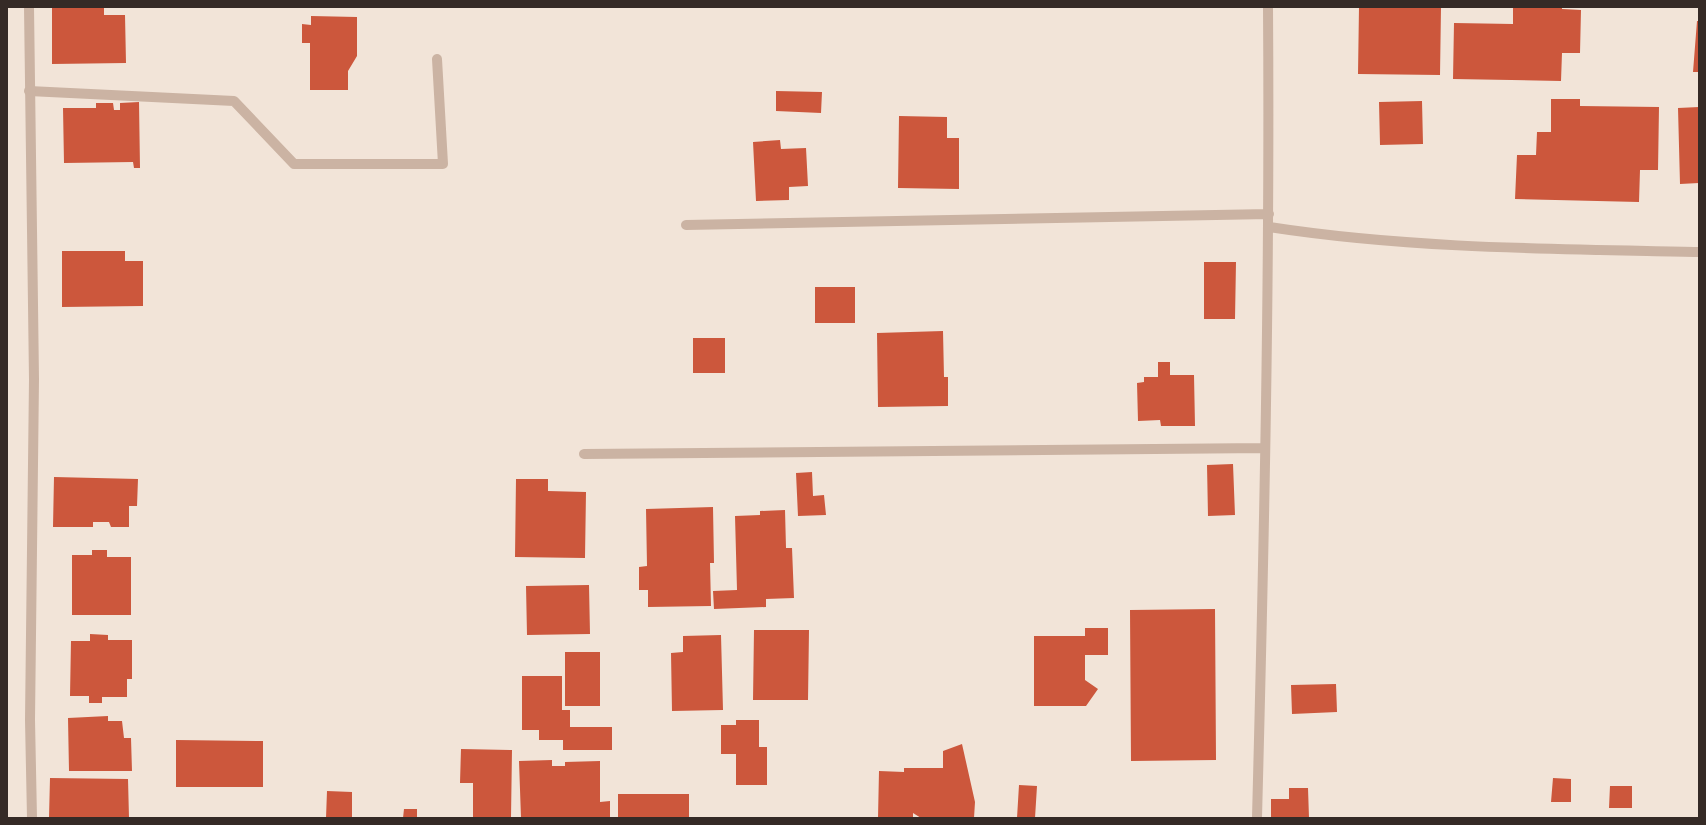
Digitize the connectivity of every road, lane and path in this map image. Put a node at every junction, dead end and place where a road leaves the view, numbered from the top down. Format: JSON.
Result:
{"nodes":[{"id":1,"x":29,"y":7,"type":"edge"},
{"id":2,"x":1268,"y":7,"type":"edge"},
{"id":3,"x":436,"y":59,"type":"dead end"},
{"id":4,"x":30,"y":91,"type":"junction"},
{"id":5,"x":1269,"y":214,"type":"junction"},
{"id":6,"x":686,"y":224,"type":"dead end"},
{"id":7,"x":1269,"y":227,"type":"junction"},
{"id":8,"x":1699,"y":252,"type":"edge"},
{"id":9,"x":1265,"y":448,"type":"junction"},
{"id":10,"x":584,"y":454,"type":"dead end"},
{"id":11,"x":32,"y":818,"type":"edge"},
{"id":12,"x":1257,"y":818,"type":"edge"}],
"edges":[{"from":1,"to":4,"type":"street"},
{"from":2,"to":5,"type":"street"},
{"from":3,"to":4,"type":"street"},
{"from":4,"to":11,"type":"street"},
{"from":5,"to":6,"type":"street"},
{"from":5,"to":7,"type":"street"},
{"from":7,"to":8,"type":"street"},
{"from":7,"to":9,"type":"street"},
{"from":9,"to":10,"type":"street"},
{"from":9,"to":12,"type":"street"}]}
